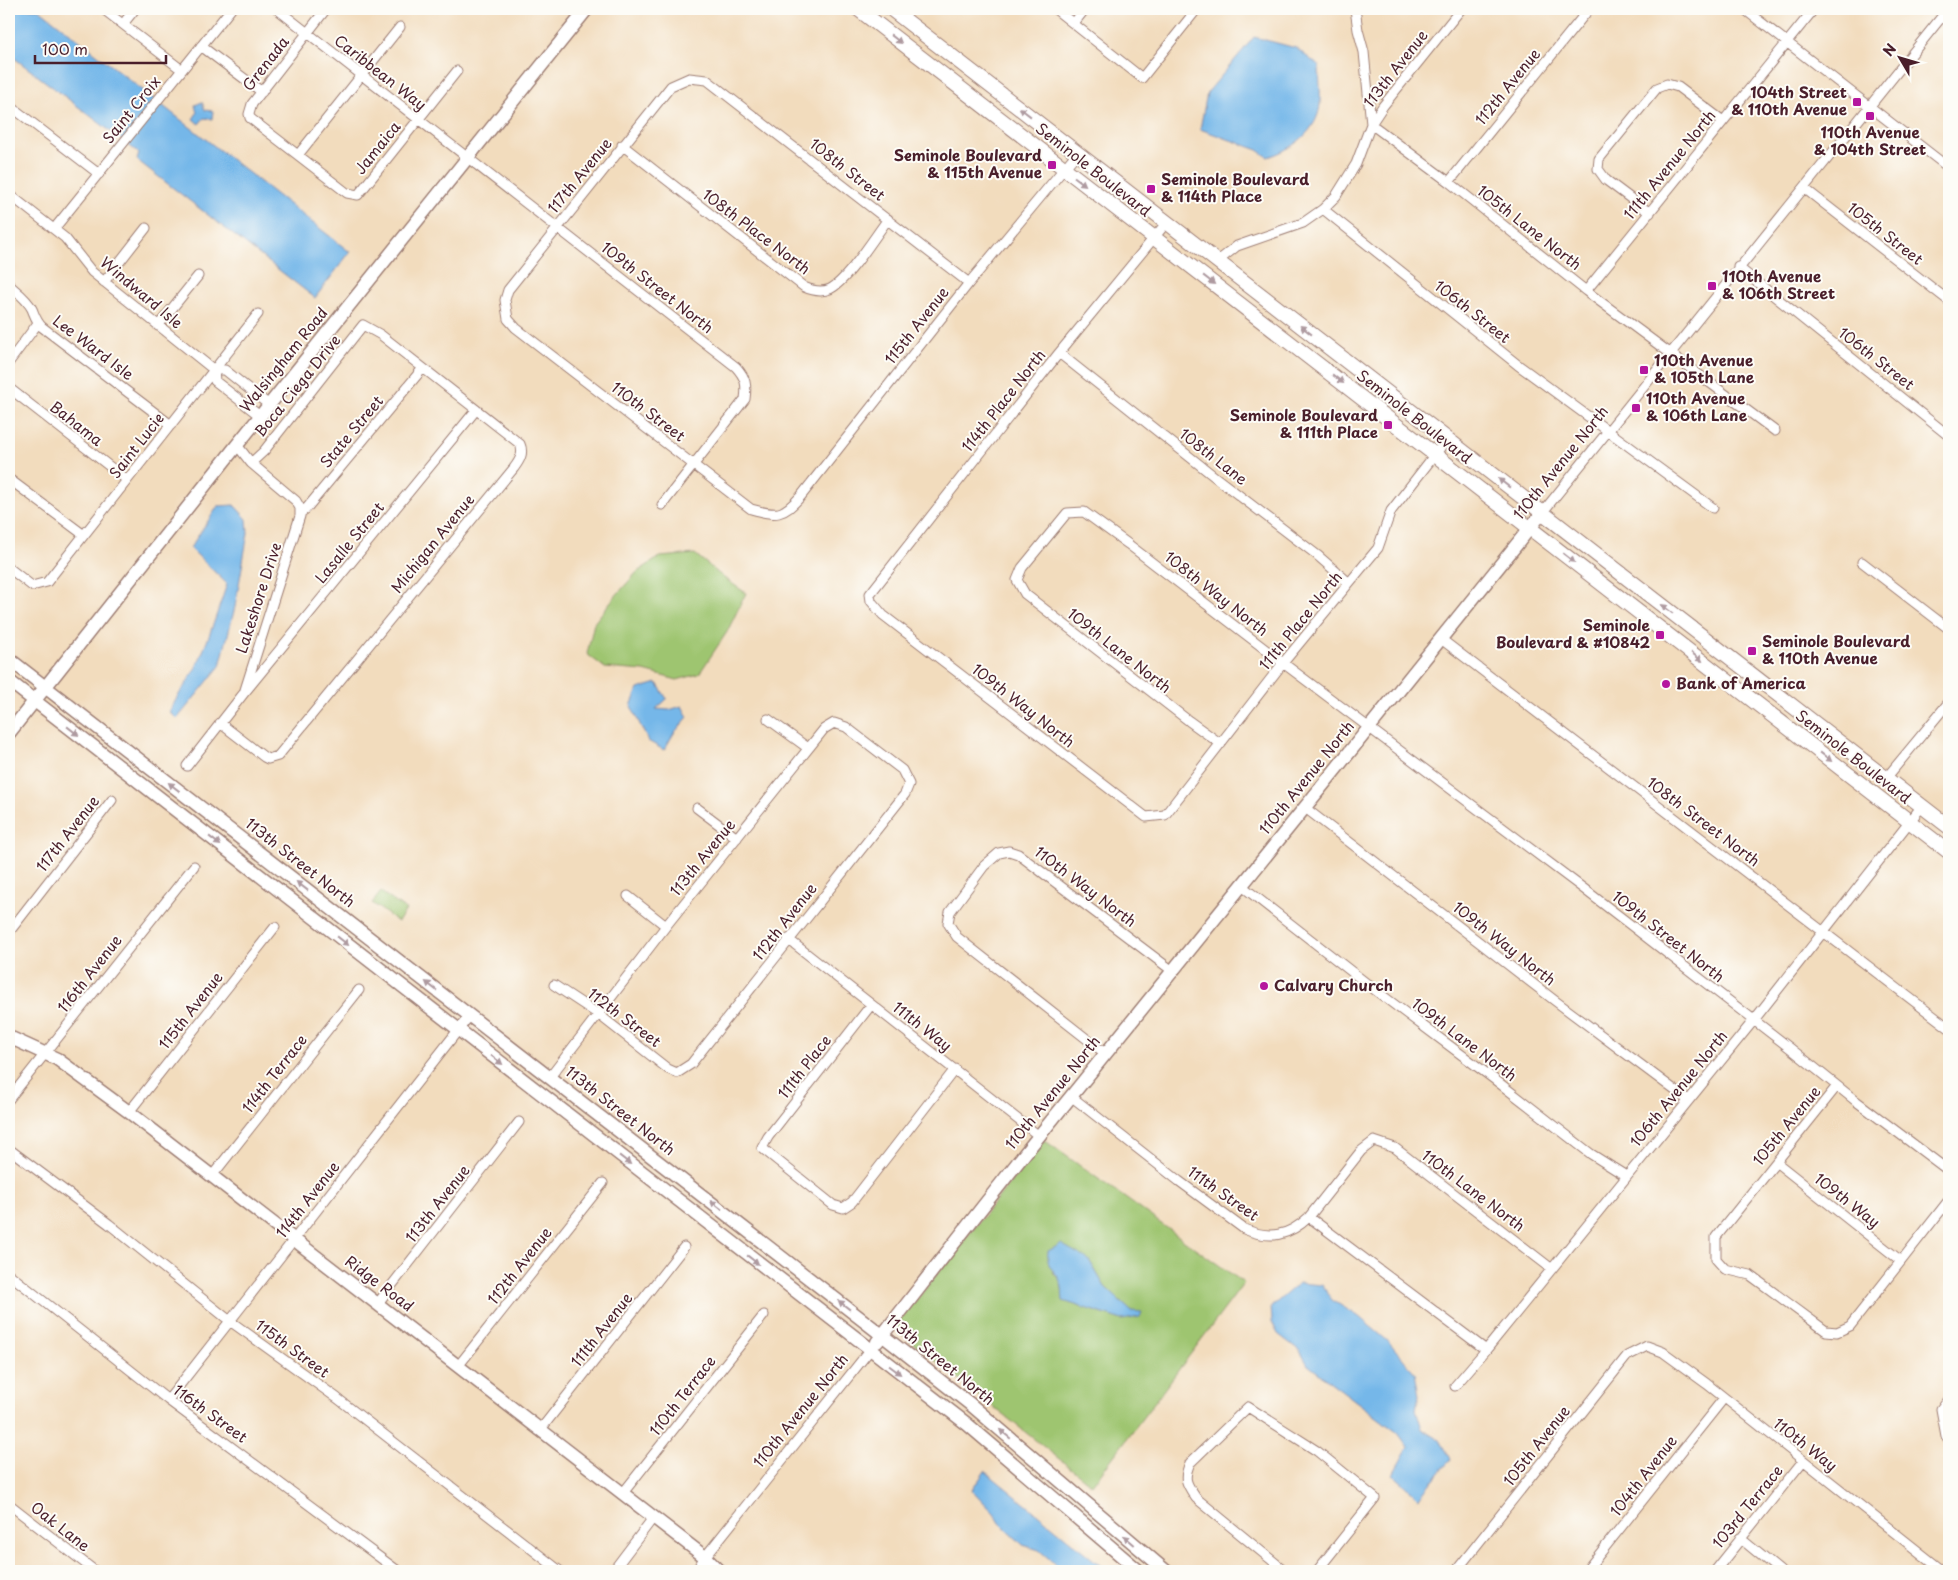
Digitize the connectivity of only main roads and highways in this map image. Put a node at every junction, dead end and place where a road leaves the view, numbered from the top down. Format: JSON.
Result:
{"nodes":[{"id":1,"x":858,"y":9,"type":"edge"},
{"id":2,"x":891,"y":9,"type":"edge"},
{"id":3,"x":939,"y":46,"type":"junction"},
{"id":4,"x":926,"y":62,"type":"junction"},
{"id":5,"x":1949,"y":827,"type":"edge"},
{"id":6,"x":1949,"y":852,"type":"edge"}],
"edges":[{"from":1,"to":4,"type":"main road","name":"Seminole Boulevard","one_way":true},
{"from":2,"to":3,"type":"main road","name":"Seminole Boulevard"},
{"from":3,"to":4,"type":"main road"},
{"from":5,"to":3,"type":"main road","name":"Seminole Boulevard","one_way":true},
{"from":4,"to":6,"type":"main road","name":"Seminole Boulevard","one_way":true}]}
